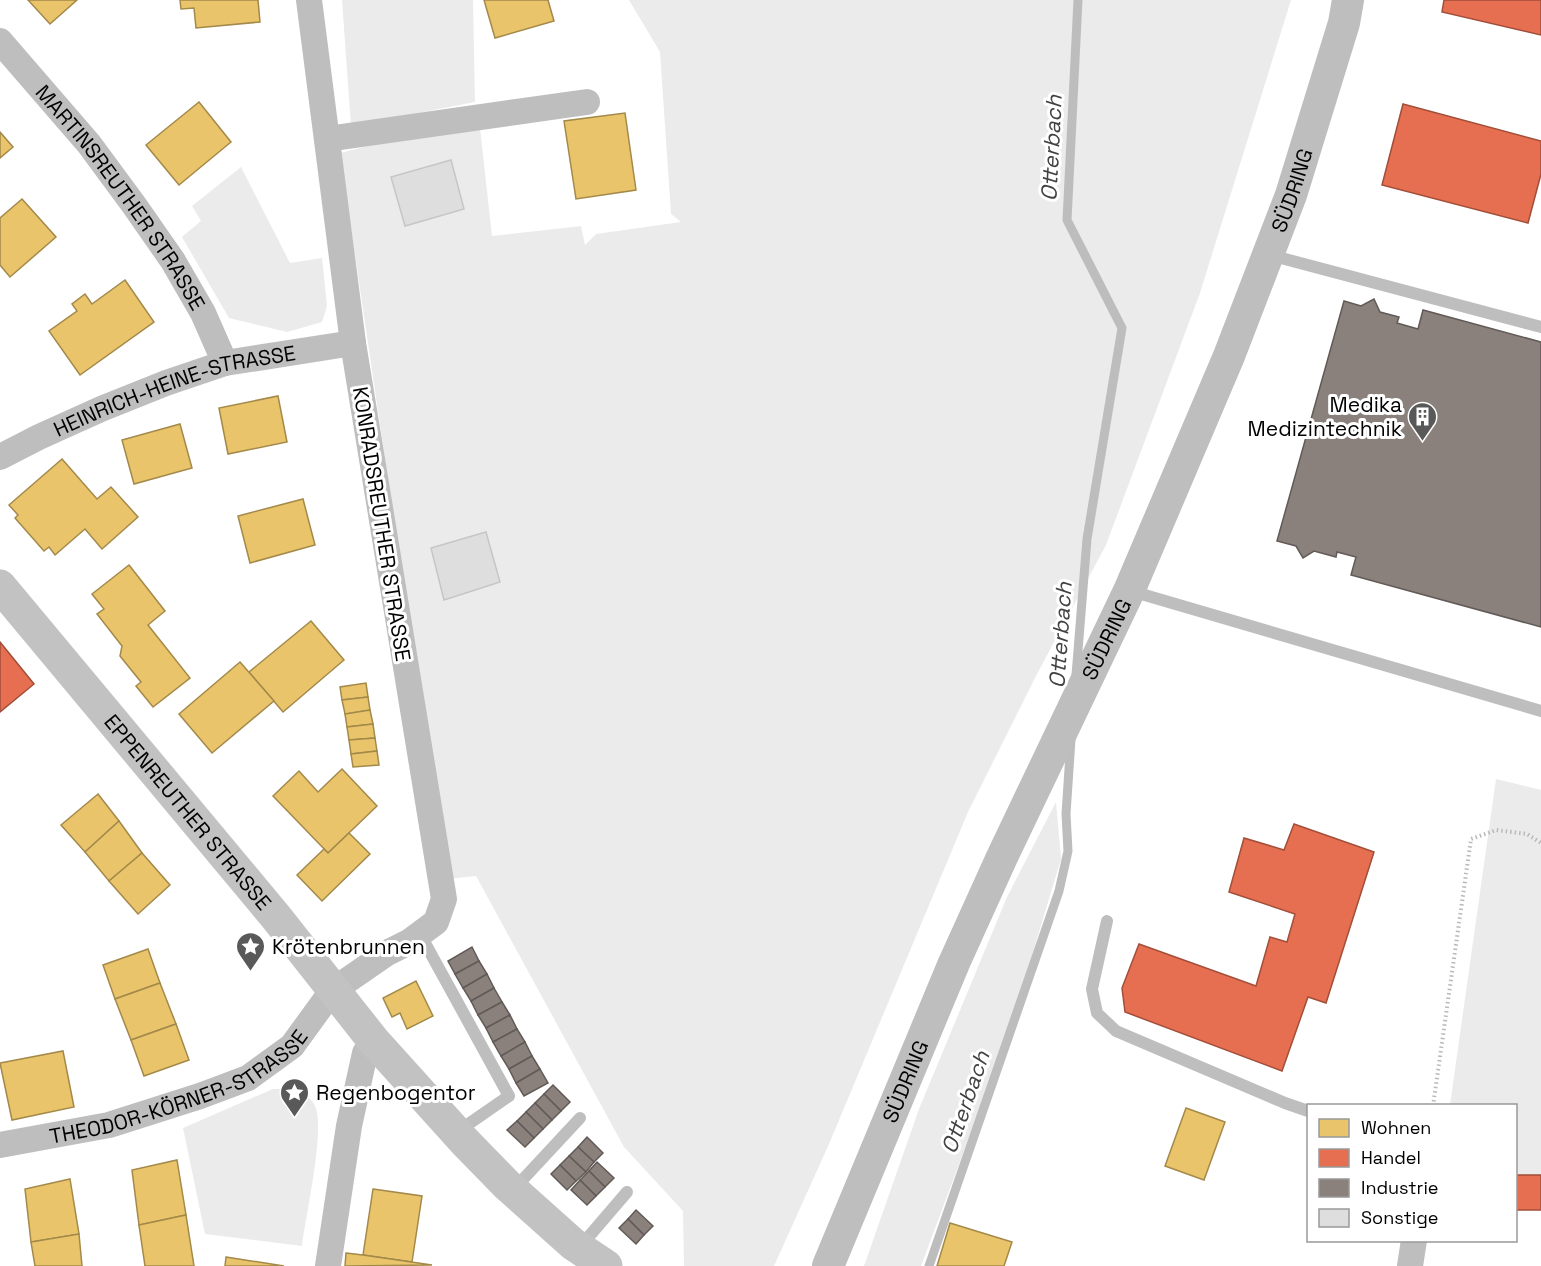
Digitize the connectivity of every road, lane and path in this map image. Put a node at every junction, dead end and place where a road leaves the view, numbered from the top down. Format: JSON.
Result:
{"nodes":[{"id":1,"x":309,"y":0,"type":"edge"},
{"id":2,"x":1348,"y":0,"type":"edge"},
{"id":3,"x":0,"y":41,"type":"edge"},
{"id":4,"x":587,"y":102,"type":"dead end"},
{"id":5,"x":327,"y":139,"type":"junction"},
{"id":6,"x":1268,"y":254,"type":"junction"},
{"id":7,"x":1541,"y":327,"type":"edge"},
{"id":8,"x":353,"y":342,"type":"junction"},
{"id":9,"x":225,"y":363,"type":"junction"},
{"id":10,"x":0,"y":457,"type":"edge"},
{"id":11,"x":0,"y":586,"type":"edge"},
{"id":12,"x":1130,"y":591,"type":"junction"},
{"id":13,"x":1541,"y":711,"type":"edge"},
{"id":14,"x":1541,"y":843,"type":"edge"},
{"id":15,"x":1107,"y":921,"type":"dead end"},
{"id":16,"x":420,"y":934,"type":"junction"},
{"id":17,"x":332,"y":991,"type":"junction"},
{"id":18,"x":373,"y":1040,"type":"junction"},
{"id":19,"x":1434,"y":1104,"type":"edge"},
{"id":20,"x":1307,"y":1111,"type":"edge"},
{"id":21,"x":580,"y":1118,"type":"dead end"},
{"id":22,"x":456,"y":1133,"type":"junction"},
{"id":23,"x":0,"y":1145,"type":"edge"},
{"id":24,"x":513,"y":1190,"type":"junction"},
{"id":25,"x":627,"y":1192,"type":"dead end"},
{"id":26,"x":1414,"y":1242,"type":"edge"},
{"id":27,"x":579,"y":1248,"type":"junction"},
{"id":28,"x":328,"y":1266,"type":"edge"},
{"id":29,"x":606,"y":1266,"type":"edge"},
{"id":30,"x":828,"y":1266,"type":"edge"},
{"id":31,"x":1410,"y":1266,"type":"edge"}],
"edges":[{"from":1,"to":5,"type":"street","name":"KONRADSREUTHER STRASSE"},
{"from":2,"to":6,"type":"street","name":"SÜDRING"},
{"from":3,"to":9,"type":"street","name":"MARTINSREUTHER STRASSE"},
{"from":4,"to":5,"type":"street"},
{"from":5,"to":8,"type":"street","name":"KONRADSREUTHER STRASSE"},
{"from":6,"to":7,"type":"lane"},
{"from":6,"to":12,"type":"street","name":"SÜDRING"},
{"from":8,"to":9,"type":"street","name":"HEINRICH-HEINE-STRASSE"},
{"from":8,"to":16,"type":"street","name":"KONRADSREUTHER STRASSE"},
{"from":9,"to":10,"type":"street","name":"HEINRICH-HEINE-STRASSE"},
{"from":11,"to":17,"type":"main road","name":"EPPENREUTHER STRASSE"},
{"from":12,"to":13,"type":"lane"},
{"from":12,"to":30,"type":"street","name":"SÜDRING"},
{"from":14,"to":19,"type":"path"},
{"from":15,"to":20,"type":"lane"},
{"from":16,"to":17,"type":"street","name":"KONRADSREUTHER STRASSE"},
{"from":16,"to":22,"type":"lane"},
{"from":17,"to":18,"type":"main road","name":"EPPENREUTHER STRASSE"},
{"from":17,"to":23,"type":"street","name":"THEODOR-KÖRNER-STRASSE"},
{"from":18,"to":22,"type":"main road","name":"EPPENREUTHER STRASSE"},
{"from":18,"to":28,"type":"street"},
{"from":21,"to":24,"type":"lane"},
{"from":22,"to":24,"type":"main road","name":"EPPENREUTHER STRASSE"},
{"from":24,"to":27,"type":"main road","name":"EPPENREUTHER STRASSE"},
{"from":25,"to":27,"type":"lane"},
{"from":26,"to":31,"type":"street"},
{"from":27,"to":29,"type":"main road","name":"EPPENREUTHER STRASSE"}]}
